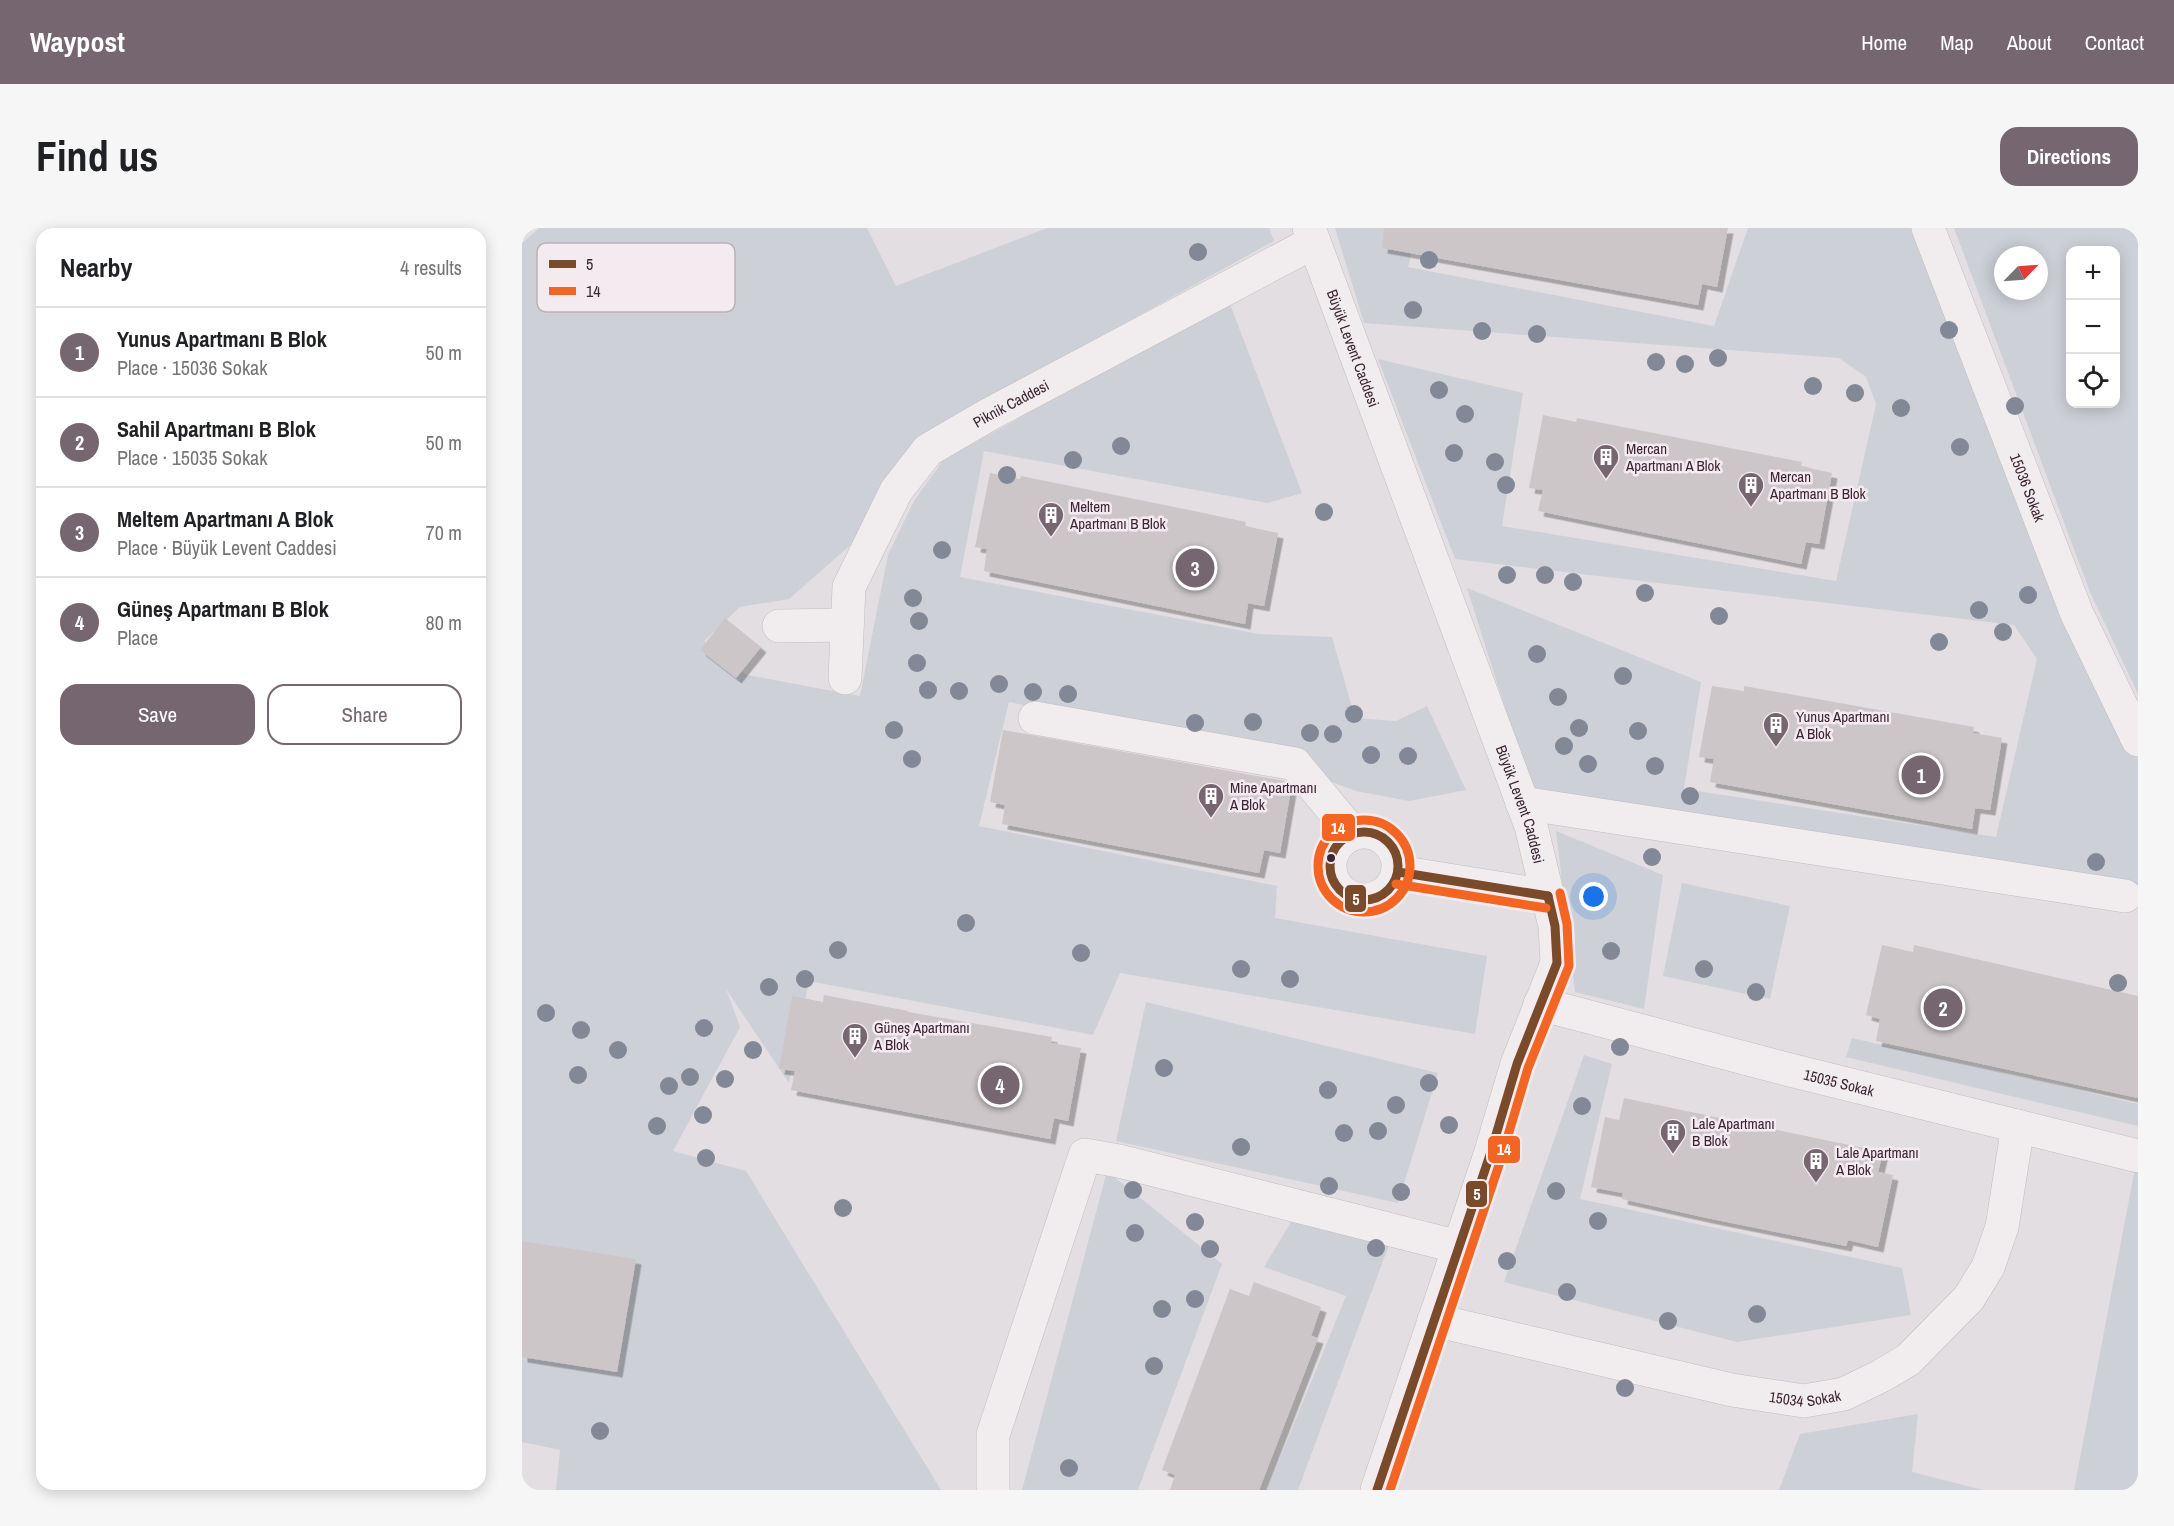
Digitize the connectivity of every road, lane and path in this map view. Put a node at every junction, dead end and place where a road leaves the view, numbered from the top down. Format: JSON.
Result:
{"nodes":[{"id":1,"x":1928,"y":228,"type":"edge"},
{"id":2,"x":1311,"y":235,"type":"edge"},
{"id":3,"x":847,"y":625,"type":"junction"},
{"id":4,"x":779,"y":626,"type":"dead end"},
{"id":5,"x":845,"y":678,"type":"dead end"},
{"id":6,"x":1035,"y":718,"type":"dead end"},
{"id":7,"x":2138,"y":740,"type":"edge"},
{"id":8,"x":1522,"y":802,"type":"junction"},
{"id":9,"x":1353,"y":834,"type":"junction"},
{"id":10,"x":1398,"y":872,"type":"junction"},
{"id":11,"x":1548,"y":896,"type":"junction"},
{"id":12,"x":2125,"y":896,"type":"dead end"},
{"id":13,"x":1540,"y":1004,"type":"junction"},
{"id":14,"x":2018,"y":1126,"type":"junction"},
{"id":15,"x":2138,"y":1156,"type":"edge"},
{"id":16,"x":1459,"y":1247,"type":"junction"},
{"id":17,"x":1434,"y":1320,"type":"junction"},
{"id":18,"x":993,"y":1490,"type":"edge"},
{"id":19,"x":1377,"y":1490,"type":"edge"}],
"edges":[{"from":1,"to":7,"type":"street","name":"15036 Sokak"},
{"from":2,"to":3,"type":"street","name":"Piknik Caddesi"},
{"from":2,"to":8,"type":"street","name":"Büyük Levent Caddesi"},
{"from":3,"to":4,"type":"street"},
{"from":3,"to":5,"type":"street","name":"Piknik Caddesi"},
{"from":6,"to":9,"type":"street"},
{"from":8,"to":11,"type":"street","name":"Büyük Levent Caddesi"},
{"from":8,"to":12,"type":"street"},
{"from":9,"to":10,"type":"street"},
{"from":9,"to":10,"type":"street"},
{"from":10,"to":11,"type":"street"},
{"from":11,"to":13,"type":"street","name":"Büyük Levent Caddesi"},
{"from":13,"to":14,"type":"street","name":"15035 Sokak"},
{"from":13,"to":16,"type":"street","name":"Büyük Levent Caddesi"},
{"from":14,"to":15,"type":"street","name":"15035 Sokak"},
{"from":14,"to":17,"type":"street","name":"15034 Sokak"},
{"from":16,"to":17,"type":"street","name":"Büyük Levent Caddesi"},
{"from":16,"to":18,"type":"street"},
{"from":17,"to":19,"type":"street","name":"Büyük Levent Caddesi"}]}
